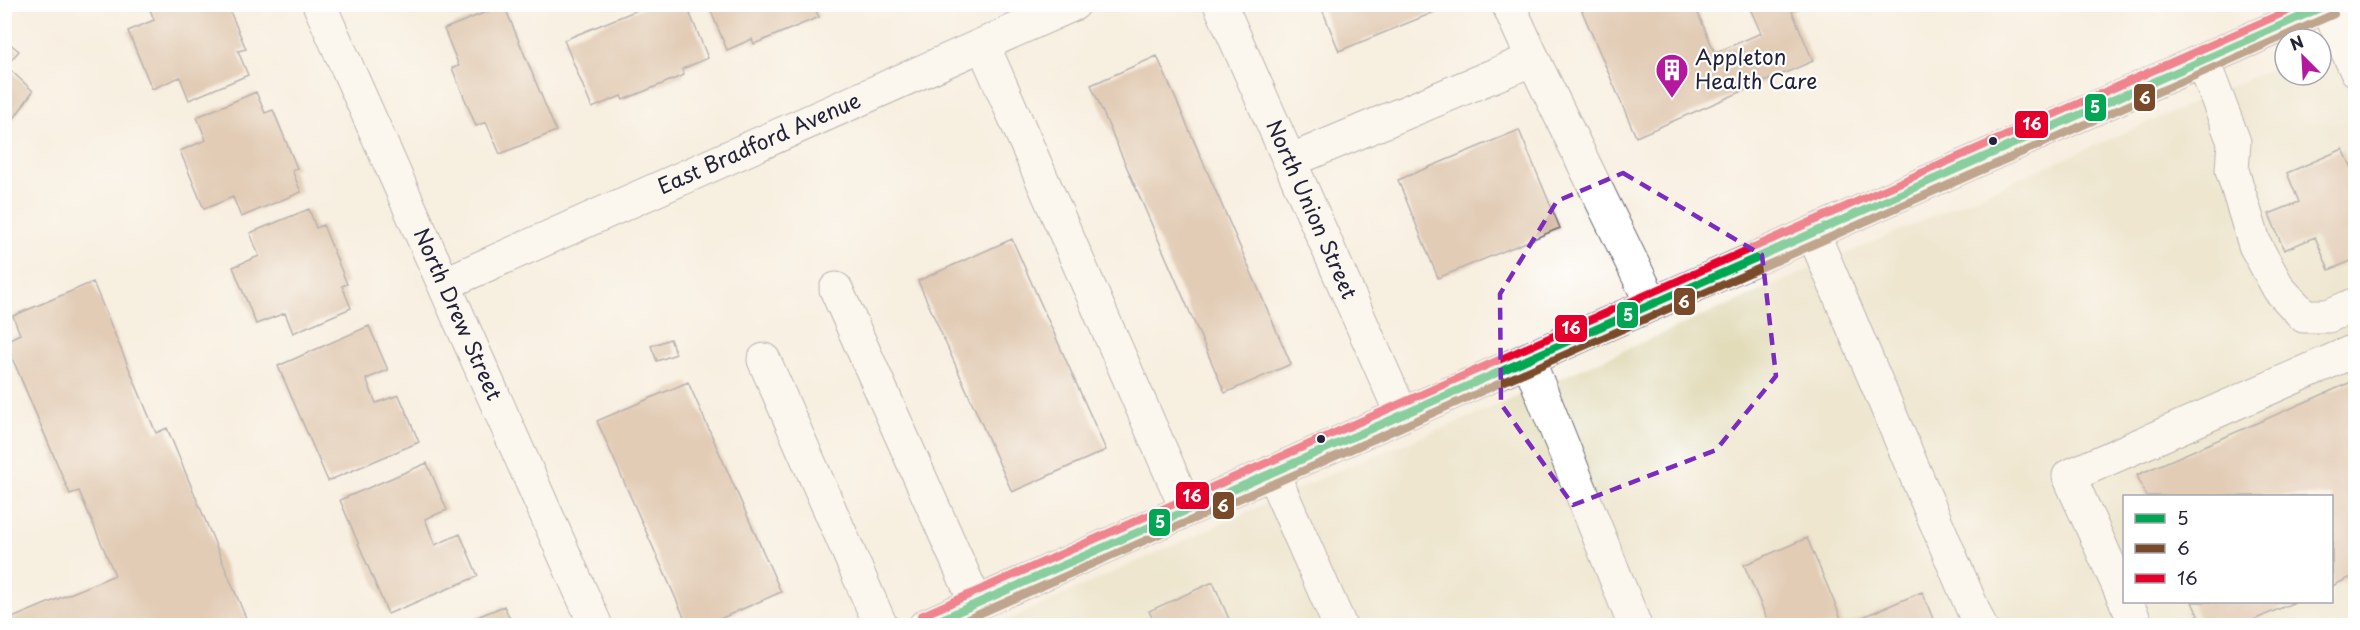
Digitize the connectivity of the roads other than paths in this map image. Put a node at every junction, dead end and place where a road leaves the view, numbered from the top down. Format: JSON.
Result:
{"nodes":[{"id":1,"x":320,"y":4,"type":"edge"},
{"id":2,"x":1074,"y":4,"type":"edge"},
{"id":3,"x":1220,"y":4,"type":"edge"},
{"id":4,"x":1508,"y":4,"type":"edge"},
{"id":5,"x":2329,"y":5,"type":"edge"},
{"id":6,"x":983,"y":45,"type":"junction"},
{"id":7,"x":1533,"y":59,"type":"junction"},
{"id":8,"x":2203,"y":61,"type":"junction"},
{"id":9,"x":2355,"y":70,"type":"edge"},
{"id":10,"x":1290,"y":161,"type":"junction"},
{"id":11,"x":1813,"y":233,"type":"junction"},
{"id":12,"x":444,"y":284,"type":"junction"},
{"id":13,"x":836,"y":289,"type":"dead end"},
{"id":14,"x":1652,"y":304,"type":"junction"},
{"id":15,"x":2355,"y":304,"type":"edge"},
{"id":16,"x":2355,"y":350,"type":"edge"},
{"id":17,"x":1528,"y":359,"type":"junction"},
{"id":18,"x":764,"y":360,"type":"dead end"},
{"id":19,"x":1402,"y":415,"type":"junction"},
{"id":20,"x":1272,"y":472,"type":"junction"},
{"id":21,"x":1187,"y":510,"type":"junction"},
{"id":22,"x":2123,"y":596,"type":"edge"},
{"id":23,"x":976,"y":603,"type":"junction"},
{"id":24,"x":2126,"y":603,"type":"edge"},
{"id":25,"x":596,"y":626,"type":"edge"},
{"id":26,"x":881,"y":626,"type":"edge"},
{"id":27,"x":926,"y":626,"type":"edge"},
{"id":28,"x":1340,"y":626,"type":"edge"},
{"id":29,"x":1635,"y":626,"type":"edge"},
{"id":30,"x":1980,"y":626,"type":"edge"},
{"id":31,"x":2137,"y":626,"type":"edge"}],
"edges":[{"from":1,"to":12,"type":"street","name":"North Drew Street"},
{"from":2,"to":6,"type":"street","name":"East Bradford Avenue"},
{"from":3,"to":10,"type":"street","name":"North Union Street"},
{"from":4,"to":7,"type":"street"},
{"from":5,"to":8,"type":"street"},
{"from":5,"to":9,"type":"street"},
{"from":6,"to":12,"type":"street","name":"East Bradford Avenue"},
{"from":6,"to":21,"type":"street"},
{"from":7,"to":10,"type":"street"},
{"from":7,"to":14,"type":"street"},
{"from":8,"to":11,"type":"street"},
{"from":8,"to":15,"type":"street"},
{"from":10,"to":19,"type":"street","name":"North Union Street"},
{"from":11,"to":14,"type":"street"},
{"from":11,"to":30,"type":"street"},
{"from":12,"to":25,"type":"street","name":"North Drew Street"},
{"from":13,"to":23,"type":"street"},
{"from":14,"to":17,"type":"street"},
{"from":16,"to":22,"type":"street"},
{"from":17,"to":19,"type":"street"},
{"from":17,"to":29,"type":"street"},
{"from":18,"to":26,"type":"street"},
{"from":19,"to":20,"type":"street"},
{"from":20,"to":21,"type":"street"},
{"from":20,"to":28,"type":"street"},
{"from":21,"to":23,"type":"street"},
{"from":23,"to":27,"type":"street"},
{"from":24,"to":31,"type":"street"}]}
